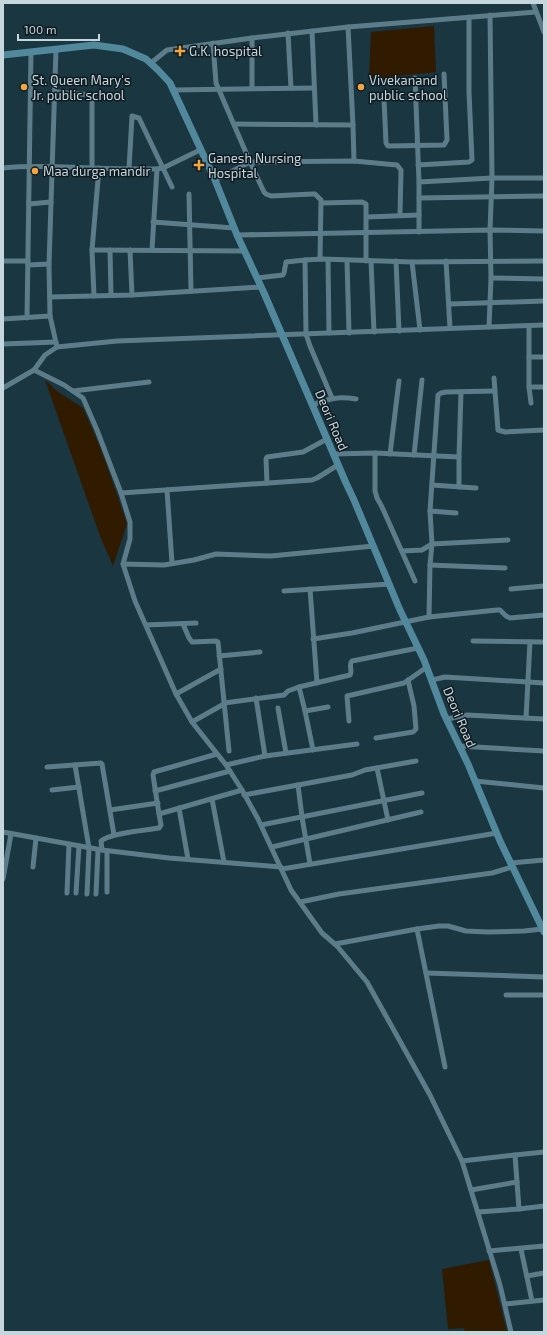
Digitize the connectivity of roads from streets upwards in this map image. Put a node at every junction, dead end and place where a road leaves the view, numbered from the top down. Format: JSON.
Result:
{"nodes":[{"id":1,"x":533,"y":3,"type":"edge"},
{"id":2,"x":536,"y":12,"type":"junction"},
{"id":3,"x":490,"y":15,"type":"junction"},
{"id":4,"x":469,"y":17,"type":"junction"},
{"id":5,"x":543,"y":25,"type":"edge"},
{"id":6,"x":348,"y":27,"type":"junction"},
{"id":7,"x":312,"y":31,"type":"junction"},
{"id":8,"x":544,"y":32,"type":"edge"},
{"id":9,"x":288,"y":34,"type":"junction"},
{"id":10,"x":252,"y":38,"type":"junction"},
{"id":11,"x":213,"y":43,"type":"junction"},
{"id":12,"x":56,"y":49,"type":"junction"},
{"id":13,"x":31,"y":52,"type":"junction"},
{"id":14,"x":3,"y":55,"type":"edge"},
{"id":15,"x":151,"y":63,"type":"junction"},
{"id":16,"x":444,"y":74,"type":"dead end"},
{"id":17,"x":415,"y":78,"type":"dead end"},
{"id":18,"x":252,"y":88,"type":"junction"},
{"id":19,"x":291,"y":88,"type":"junction"},
{"id":20,"x":314,"y":88,"type":"junction"},
{"id":21,"x":218,"y":89,"type":"junction"},
{"id":22,"x":173,"y":90,"type":"junction"},
{"id":23,"x":55,"y":92,"type":"junction"},
{"id":24,"x":384,"y":99,"type":"dead end"},
{"id":25,"x":234,"y":124,"type":"junction"},
{"id":26,"x":316,"y":125,"type":"junction"},
{"id":27,"x":353,"y":125,"type":"junction"},
{"id":28,"x":418,"y":146,"type":"junction"},
{"id":29,"x":200,"y":150,"type":"junction"},
{"id":30,"x":354,"y":161,"type":"junction"},
{"id":31,"x":250,"y":162,"type":"junction"},
{"id":32,"x":418,"y":165,"type":"junction"},
{"id":33,"x":30,"y":166,"type":"junction"},
{"id":34,"x":52,"y":166,"type":"junction"},
{"id":35,"x":3,"y":168,"type":"edge"},
{"id":36,"x":92,"y":168,"type":"junction"},
{"id":37,"x":99,"y":168,"type":"junction"},
{"id":38,"x":163,"y":168,"type":"junction"},
{"id":39,"x":129,"y":169,"type":"junction"},
{"id":40,"x":156,"y":169,"type":"junction"},
{"id":41,"x":492,"y":178,"type":"junction"},
{"id":42,"x":544,"y":178,"type":"edge"},
{"id":43,"x":215,"y":180,"type":"junction"},
{"id":44,"x":419,"y":182,"type":"junction"},
{"id":45,"x":172,"y":187,"type":"dead end"},
{"id":46,"x":189,"y":194,"type":"dead end"},
{"id":47,"x":544,"y":196,"type":"edge"},
{"id":48,"x":491,"y":197,"type":"junction"},
{"id":49,"x":419,"y":198,"type":"junction"},
{"id":50,"x":51,"y":202,"type":"junction"},
{"id":51,"x":322,"y":203,"type":"junction"},
{"id":52,"x":29,"y":204,"type":"junction"},
{"id":53,"x":400,"y":215,"type":"junction"},
{"id":54,"x":419,"y":215,"type":"junction"},
{"id":55,"x":366,"y":217,"type":"junction"},
{"id":56,"x":153,"y":222,"type":"junction"},
{"id":57,"x":190,"y":225,"type":"junction"},
{"id":58,"x":234,"y":228,"type":"junction"},
{"id":59,"x":490,"y":230,"type":"junction"},
{"id":60,"x":367,"y":232,"type":"junction"},
{"id":61,"x":419,"y":232,"type":"junction"},
{"id":62,"x":544,"y":232,"type":"edge"},
{"id":63,"x":321,"y":233,"type":"junction"},
{"id":64,"x":236,"y":235,"type":"junction"},
{"id":65,"x":92,"y":250,"type":"junction"},
{"id":66,"x":110,"y":250,"type":"junction"},
{"id":67,"x":130,"y":250,"type":"junction"},
{"id":68,"x":152,"y":250,"type":"junction"},
{"id":69,"x":190,"y":250,"type":"junction"},
{"id":70,"x":244,"y":251,"type":"junction"},
{"id":71,"x":320,"y":259,"type":"junction"},
{"id":72,"x":305,"y":260,"type":"junction"},
{"id":73,"x":328,"y":260,"type":"junction"},
{"id":74,"x":3,"y":261,"type":"edge"},
{"id":75,"x":347,"y":261,"type":"junction"},
{"id":76,"x":368,"y":261,"type":"junction"},
{"id":77,"x":396,"y":261,"type":"junction"},
{"id":78,"x":446,"y":261,"type":"junction"},
{"id":79,"x":490,"y":261,"type":"junction"},
{"id":80,"x":544,"y":261,"type":"edge"},
{"id":81,"x":412,"y":262,"type":"junction"},
{"id":82,"x":28,"y":263,"type":"junction"},
{"id":83,"x":49,"y":264,"type":"junction"},
{"id":84,"x":257,"y":278,"type":"junction"},
{"id":85,"x":491,"y":278,"type":"junction"},
{"id":86,"x":544,"y":279,"type":"edge"},
{"id":87,"x":261,"y":287,"type":"junction"},
{"id":88,"x":191,"y":291,"type":"junction"},
{"id":89,"x":111,"y":295,"type":"junction"},
{"id":90,"x":132,"y":295,"type":"junction"},
{"id":91,"x":94,"y":296,"type":"junction"},
{"id":92,"x":50,"y":297,"type":"junction"},
{"id":93,"x":544,"y":301,"type":"edge"},
{"id":94,"x":489,"y":303,"type":"junction"},
{"id":95,"x":450,"y":304,"type":"junction"},
{"id":96,"x":50,"y":316,"type":"junction"},
{"id":97,"x":27,"y":318,"type":"junction"},
{"id":98,"x":3,"y":319,"type":"edge"},
{"id":99,"x":544,"y":325,"type":"edge"},
{"id":100,"x":529,"y":326,"type":"junction"},
{"id":101,"x":489,"y":327,"type":"junction"},
{"id":102,"x":450,"y":328,"type":"junction"},
{"id":103,"x":420,"y":330,"type":"junction"},
{"id":104,"x":399,"y":331,"type":"junction"},
{"id":105,"x":374,"y":332,"type":"junction"},
{"id":106,"x":329,"y":333,"type":"junction"},
{"id":107,"x":349,"y":333,"type":"junction"},
{"id":108,"x":306,"y":334,"type":"junction"},
{"id":109,"x":282,"y":335,"type":"junction"},
{"id":110,"x":3,"y":344,"type":"edge"},
{"id":111,"x":56,"y":344,"type":"junction"},
{"id":112,"x":529,"y":357,"type":"junction"},
{"id":113,"x":544,"y":357,"type":"edge"},
{"id":114,"x":34,"y":370,"type":"junction"},
{"id":115,"x":494,"y":378,"type":"dead end"},
{"id":116,"x":422,"y":380,"type":"dead end"},
{"id":117,"x":399,"y":381,"type":"dead end"},
{"id":118,"x":149,"y":382,"type":"dead end"},
{"id":119,"x":529,"y":387,"type":"junction"},
{"id":120,"x":544,"y":387,"type":"edge"},
{"id":121,"x":3,"y":388,"type":"edge"},
{"id":122,"x":73,"y":391,"type":"junction"},
{"id":123,"x":494,"y":391,"type":"junction"},
{"id":124,"x":461,"y":392,"type":"junction"},
{"id":125,"x":332,"y":398,"type":"junction"},
{"id":126,"x":356,"y":399,"type":"dead end"},
{"id":127,"x":531,"y":403,"type":"dead end"},
{"id":128,"x":312,"y":405,"type":"junction"},
{"id":129,"x":544,"y":430,"type":"edge"},
{"id":130,"x":327,"y":439,"type":"junction"},
{"id":131,"x":375,"y":453,"type":"junction"},
{"id":132,"x":333,"y":454,"type":"junction"},
{"id":133,"x":390,"y":454,"type":"junction"},
{"id":134,"x":414,"y":455,"type":"junction"},
{"id":135,"x":434,"y":455,"type":"junction"},
{"id":136,"x":459,"y":457,"type":"junction"},
{"id":137,"x":338,"y":465,"type":"junction"},
{"id":138,"x":266,"y":483,"type":"junction"},
{"id":139,"x":432,"y":485,"type":"junction"},
{"id":140,"x":459,"y":487,"type":"junction"},
{"id":141,"x":476,"y":488,"type":"dead end"},
{"id":142,"x":167,"y":490,"type":"junction"},
{"id":143,"x":121,"y":493,"type":"junction"},
{"id":144,"x":430,"y":511,"type":"junction"},
{"id":145,"x":456,"y":513,"type":"dead end"},
{"id":146,"x":508,"y":540,"type":"dead end"},
{"id":147,"x":432,"y":544,"type":"junction"},
{"id":148,"x":374,"y":546,"type":"junction"},
{"id":149,"x":402,"y":551,"type":"junction"},
{"id":150,"x":172,"y":563,"type":"junction"},
{"id":151,"x":123,"y":564,"type":"junction"},
{"id":152,"x":430,"y":565,"type":"junction"},
{"id":153,"x":505,"y":568,"type":"dead end"},
{"id":154,"x":415,"y":581,"type":"dead end"},
{"id":155,"x":390,"y":584,"type":"junction"},
{"id":156,"x":544,"y":586,"type":"edge"},
{"id":157,"x":310,"y":589,"type":"junction"},
{"id":158,"x":511,"y":589,"type":"dead end"},
{"id":159,"x":284,"y":591,"type":"dead end"},
{"id":160,"x":544,"y":615,"type":"edge"},
{"id":161,"x":429,"y":617,"type":"junction"},
{"id":162,"x":407,"y":622,"type":"junction"},
{"id":163,"x":196,"y":623,"type":"dead end"},
{"id":164,"x":182,"y":624,"type":"junction"},
{"id":165,"x":146,"y":625,"type":"junction"},
{"id":166,"x":314,"y":639,"type":"junction"},
{"id":167,"x":472,"y":641,"type":"dead end"},
{"id":168,"x":530,"y":642,"type":"junction"},
{"id":169,"x":544,"y":642,"type":"edge"},
{"id":170,"x":418,"y":648,"type":"junction"},
{"id":171,"x":260,"y":652,"type":"dead end"},
{"id":172,"x":219,"y":656,"type":"junction"},
{"id":173,"x":427,"y":667,"type":"junction"},
{"id":174,"x":221,"y":669,"type":"junction"},
{"id":175,"x":408,"y":680,"type":"junction"},
{"id":176,"x":432,"y":680,"type":"junction"},
{"id":177,"x":529,"y":682,"type":"junction"},
{"id":178,"x":317,"y":683,"type":"junction"},
{"id":179,"x":544,"y":683,"type":"edge"},
{"id":180,"x":299,"y":687,"type":"junction"},
{"id":181,"x":176,"y":694,"type":"junction"},
{"id":182,"x":256,"y":698,"type":"junction"},
{"id":183,"x":224,"y":703,"type":"junction"},
{"id":184,"x":328,"y":707,"type":"dead end"},
{"id":185,"x":278,"y":708,"type":"dead end"},
{"id":186,"x":306,"y":711,"type":"junction"},
{"id":187,"x":526,"y":718,"type":"junction"},
{"id":188,"x":544,"y":718,"type":"edge"},
{"id":189,"x":447,"y":719,"type":"junction"},
{"id":190,"x":349,"y":721,"type":"dead end"},
{"id":191,"x":192,"y":722,"type":"junction"},
{"id":192,"x":376,"y":738,"type":"dead end"},
{"id":193,"x":358,"y":744,"type":"dead end"},
{"id":194,"x":460,"y":746,"type":"junction"},
{"id":195,"x":313,"y":750,"type":"junction"},
{"id":196,"x":229,"y":751,"type":"dead end"},
{"id":197,"x":544,"y":751,"type":"edge"},
{"id":198,"x":286,"y":753,"type":"junction"},
{"id":199,"x":217,"y":754,"type":"junction"},
{"id":200,"x":265,"y":756,"type":"junction"},
{"id":201,"x":416,"y":761,"type":"dead end"},
{"id":202,"x":75,"y":765,"type":"junction"},
{"id":203,"x":226,"y":765,"type":"junction"},
{"id":204,"x":47,"y":767,"type":"dead end"},
{"id":205,"x":377,"y":768,"type":"junction"},
{"id":206,"x":230,"y":771,"type":"junction"},
{"id":207,"x":475,"y":781,"type":"junction"},
{"id":208,"x":298,"y":785,"type":"junction"},
{"id":209,"x":79,"y":787,"type":"junction"},
{"id":210,"x":544,"y":788,"type":"edge"},
{"id":211,"x":52,"y":790,"type":"dead end"},
{"id":212,"x":156,"y":791,"type":"junction"},
{"id":213,"x":243,"y":792,"type":"junction"},
{"id":214,"x":422,"y":793,"type":"dead end"},
{"id":215,"x":212,"y":799,"type":"junction"},
{"id":216,"x":384,"y":800,"type":"junction"},
{"id":217,"x":158,"y":803,"type":"junction"},
{"id":218,"x":180,"y":808,"type":"junction"},
{"id":219,"x":110,"y":810,"type":"junction"},
{"id":220,"x":421,"y":812,"type":"dead end"},
{"id":221,"x":159,"y":814,"type":"junction"},
{"id":222,"x":302,"y":817,"type":"junction"},
{"id":223,"x":388,"y":820,"type":"junction"},
{"id":224,"x":261,"y":825,"type":"junction"},
{"id":225,"x":3,"y":832,"type":"edge"},
{"id":226,"x":497,"y":833,"type":"junction"},
{"id":227,"x":11,"y":834,"type":"junction"},
{"id":228,"x":114,"y":835,"type":"junction"},
{"id":229,"x":36,"y":838,"type":"junction"},
{"id":230,"x":306,"y":839,"type":"junction"},
{"id":231,"x":69,"y":844,"type":"junction"},
{"id":232,"x":79,"y":846,"type":"junction"},
{"id":233,"x":272,"y":847,"type":"junction"},
{"id":234,"x":89,"y":848,"type":"junction"},
{"id":235,"x":102,"y":850,"type":"junction"},
{"id":236,"x":188,"y":859,"type":"junction"},
{"id":237,"x":544,"y":860,"type":"edge"},
{"id":238,"x":224,"y":862,"type":"junction"},
{"id":239,"x":310,"y":864,"type":"junction"},
{"id":240,"x":512,"y":865,"type":"junction"},
{"id":241,"x":34,"y":867,"type":"dead end"},
{"id":242,"x":281,"y":868,"type":"junction"},
{"id":243,"x":3,"y":879,"type":"edge"},
{"id":244,"x":107,"y":892,"type":"dead end"},
{"id":245,"x":67,"y":893,"type":"dead end"},
{"id":246,"x":76,"y":893,"type":"dead end"},
{"id":247,"x":87,"y":894,"type":"dead end"},
{"id":248,"x":96,"y":894,"type":"dead end"},
{"id":249,"x":300,"y":902,"type":"junction"},
{"id":250,"x":541,"y":918,"type":"edge"},
{"id":251,"x":417,"y":929,"type":"junction"},
{"id":252,"x":543,"y":930,"type":"edge"},
{"id":253,"x":334,"y":944,"type":"junction"},
{"id":254,"x":426,"y":973,"type":"junction"},
{"id":255,"x":544,"y":977,"type":"edge"},
{"id":256,"x":506,"y":995,"type":"dead end"},
{"id":257,"x":544,"y":995,"type":"edge"},
{"id":258,"x":445,"y":1067,"type":"dead end"},
{"id":259,"x":544,"y":1152,"type":"edge"},
{"id":260,"x":515,"y":1154,"type":"junction"},
{"id":261,"x":462,"y":1161,"type":"junction"},
{"id":262,"x":517,"y":1182,"type":"junction"},
{"id":263,"x":471,"y":1190,"type":"junction"},
{"id":264,"x":544,"y":1206,"type":"edge"},
{"id":265,"x":519,"y":1209,"type":"junction"},
{"id":266,"x":478,"y":1212,"type":"junction"},
{"id":267,"x":544,"y":1246,"type":"edge"},
{"id":268,"x":521,"y":1248,"type":"junction"},
{"id":269,"x":490,"y":1252,"type":"junction"},
{"id":270,"x":544,"y":1273,"type":"edge"},
{"id":271,"x":527,"y":1276,"type":"junction"},
{"id":272,"x":544,"y":1300,"type":"edge"},
{"id":273,"x":532,"y":1301,"type":"junction"},
{"id":274,"x":505,"y":1304,"type":"junction"},
{"id":275,"x":511,"y":1332,"type":"edge"}],
"edges":[{"from":1,"to":2,"type":"street"},
{"from":2,"to":3,"type":"street"},
{"from":2,"to":5,"type":"street"},
{"from":3,"to":4,"type":"street"},
{"from":3,"to":41,"type":"street"},
{"from":4,"to":6,"type":"street"},
{"from":4,"to":32,"type":"street"},
{"from":5,"to":8,"type":"street"},
{"from":6,"to":7,"type":"street"},
{"from":6,"to":27,"type":"street"},
{"from":7,"to":9,"type":"street"},
{"from":7,"to":20,"type":"street"},
{"from":9,"to":10,"type":"street"},
{"from":9,"to":19,"type":"street"},
{"from":10,"to":11,"type":"street"},
{"from":10,"to":18,"type":"street"},
{"from":11,"to":15,"type":"street"},
{"from":11,"to":21,"type":"street"},
{"from":12,"to":13,"type":"street","name":"Deori Road"},
{"from":12,"to":15,"type":"street","name":"Deori Road"},
{"from":12,"to":23,"type":"street"},
{"from":13,"to":14,"type":"street","name":"Deori Road"},
{"from":13,"to":33,"type":"street"},
{"from":15,"to":22,"type":"street","name":"Deori Road"},
{"from":16,"to":28,"type":"street"},
{"from":17,"to":28,"type":"street"},
{"from":18,"to":19,"type":"street"},
{"from":18,"to":21,"type":"street"},
{"from":19,"to":20,"type":"street"},
{"from":20,"to":26,"type":"street"},
{"from":21,"to":22,"type":"street"},
{"from":21,"to":25,"type":"street"},
{"from":22,"to":29,"type":"street","name":"Deori Road"},
{"from":23,"to":34,"type":"street"},
{"from":23,"to":36,"type":"street"},
{"from":24,"to":28,"type":"street"},
{"from":25,"to":26,"type":"street"},
{"from":25,"to":31,"type":"street"},
{"from":26,"to":27,"type":"street"},
{"from":27,"to":30,"type":"street"},
{"from":28,"to":32,"type":"street"},
{"from":29,"to":38,"type":"street"},
{"from":29,"to":43,"type":"street","name":"Deori Road"},
{"from":30,"to":31,"type":"street"},
{"from":30,"to":53,"type":"street"},
{"from":31,"to":43,"type":"street"},
{"from":31,"to":51,"type":"street"},
{"from":32,"to":44,"type":"street"},
{"from":33,"to":34,"type":"street"},
{"from":33,"to":35,"type":"street"},
{"from":33,"to":52,"type":"street"},
{"from":34,"to":36,"type":"street"},
{"from":34,"to":50,"type":"street"},
{"from":36,"to":37,"type":"street"},
{"from":37,"to":39,"type":"street"},
{"from":37,"to":65,"type":"street"},
{"from":38,"to":39,"type":"street"},
{"from":38,"to":40,"type":"street"},
{"from":38,"to":45,"type":"street"},
{"from":39,"to":40,"type":"street"},
{"from":40,"to":56,"type":"street"},
{"from":41,"to":42,"type":"street"},
{"from":41,"to":44,"type":"street"},
{"from":41,"to":48,"type":"street"},
{"from":43,"to":58,"type":"street","name":"Deori Road"},
{"from":44,"to":49,"type":"street"},
{"from":46,"to":57,"type":"street"},
{"from":47,"to":48,"type":"street"},
{"from":48,"to":49,"type":"street"},
{"from":48,"to":59,"type":"street"},
{"from":49,"to":54,"type":"street"},
{"from":50,"to":52,"type":"street"},
{"from":50,"to":83,"type":"street"},
{"from":51,"to":55,"type":"street"},
{"from":51,"to":63,"type":"street"},
{"from":52,"to":82,"type":"street"},
{"from":53,"to":54,"type":"street"},
{"from":53,"to":55,"type":"street"},
{"from":54,"to":61,"type":"street"},
{"from":55,"to":60,"type":"street"},
{"from":56,"to":57,"type":"street"},
{"from":56,"to":68,"type":"street"},
{"from":57,"to":58,"type":"street"},
{"from":57,"to":69,"type":"street"},
{"from":58,"to":64,"type":"street","name":"Deori Road"},
{"from":59,"to":61,"type":"street"},
{"from":59,"to":62,"type":"street"},
{"from":59,"to":79,"type":"street"},
{"from":60,"to":61,"type":"street"},
{"from":60,"to":63,"type":"street"},
{"from":60,"to":76,"type":"street"},
{"from":63,"to":64,"type":"street"},
{"from":63,"to":71,"type":"street"},
{"from":64,"to":70,"type":"street","name":"Deori Road"},
{"from":65,"to":66,"type":"street"},
{"from":65,"to":91,"type":"street"},
{"from":66,"to":67,"type":"street"},
{"from":66,"to":89,"type":"street"},
{"from":67,"to":68,"type":"street"},
{"from":67,"to":90,"type":"street"},
{"from":68,"to":69,"type":"street"},
{"from":69,"to":70,"type":"street"},
{"from":69,"to":88,"type":"street"},
{"from":70,"to":84,"type":"street","name":"Deori Road"},
{"from":71,"to":72,"type":"street"},
{"from":71,"to":73,"type":"street"},
{"from":72,"to":84,"type":"street"},
{"from":72,"to":108,"type":"street"},
{"from":73,"to":75,"type":"street"},
{"from":73,"to":106,"type":"street"},
{"from":74,"to":82,"type":"street"},
{"from":75,"to":76,"type":"street"},
{"from":75,"to":107,"type":"street"},
{"from":76,"to":77,"type":"street"},
{"from":76,"to":105,"type":"street"},
{"from":77,"to":81,"type":"street"},
{"from":77,"to":104,"type":"street"},
{"from":78,"to":79,"type":"street"},
{"from":78,"to":81,"type":"street"},
{"from":78,"to":95,"type":"street"},
{"from":79,"to":80,"type":"street"},
{"from":79,"to":85,"type":"street"},
{"from":81,"to":103,"type":"street"},
{"from":82,"to":83,"type":"street"},
{"from":82,"to":97,"type":"street"},
{"from":83,"to":92,"type":"street"},
{"from":84,"to":87,"type":"street","name":"Deori Road"},
{"from":85,"to":86,"type":"street"},
{"from":85,"to":94,"type":"street"},
{"from":87,"to":88,"type":"street"},
{"from":87,"to":109,"type":"street","name":"Deori Road"},
{"from":88,"to":90,"type":"street"},
{"from":89,"to":90,"type":"street"},
{"from":89,"to":91,"type":"street"},
{"from":91,"to":92,"type":"street"},
{"from":92,"to":96,"type":"street"},
{"from":93,"to":94,"type":"street"},
{"from":94,"to":95,"type":"street"},
{"from":94,"to":101,"type":"street"},
{"from":95,"to":102,"type":"street"},
{"from":96,"to":97,"type":"street"},
{"from":96,"to":111,"type":"street"},
{"from":97,"to":98,"type":"street"},
{"from":99,"to":100,"type":"street"},
{"from":100,"to":101,"type":"street"},
{"from":100,"to":112,"type":"street"},
{"from":101,"to":102,"type":"street"},
{"from":102,"to":103,"type":"street"},
{"from":103,"to":104,"type":"street"},
{"from":104,"to":105,"type":"street"},
{"from":105,"to":107,"type":"street"},
{"from":106,"to":107,"type":"street"},
{"from":106,"to":108,"type":"street"},
{"from":108,"to":109,"type":"street"},
{"from":108,"to":125,"type":"street"},
{"from":109,"to":111,"type":"street"},
{"from":109,"to":128,"type":"street","name":"Deori Road"},
{"from":110,"to":111,"type":"street"},
{"from":111,"to":114,"type":"street"},
{"from":112,"to":113,"type":"street"},
{"from":112,"to":119,"type":"street"},
{"from":114,"to":121,"type":"street"},
{"from":114,"to":122,"type":"street"},
{"from":115,"to":123,"type":"street"},
{"from":116,"to":134,"type":"street"},
{"from":117,"to":133,"type":"street"},
{"from":118,"to":122,"type":"street"},
{"from":119,"to":120,"type":"street"},
{"from":119,"to":127,"type":"street"},
{"from":122,"to":143,"type":"street"},
{"from":123,"to":124,"type":"street"},
{"from":123,"to":129,"type":"street"},
{"from":124,"to":135,"type":"street"},
{"from":124,"to":136,"type":"street"},
{"from":125,"to":126,"type":"street"},
{"from":125,"to":128,"type":"street"},
{"from":128,"to":130,"type":"street","name":"Deori Road"},
{"from":130,"to":132,"type":"street","name":"Deori Road"},
{"from":130,"to":138,"type":"street"},
{"from":131,"to":132,"type":"street"},
{"from":131,"to":133,"type":"street"},
{"from":131,"to":149,"type":"street"},
{"from":132,"to":137,"type":"street","name":"Deori Road"},
{"from":133,"to":134,"type":"street"},
{"from":134,"to":135,"type":"street"},
{"from":135,"to":136,"type":"street"},
{"from":135,"to":139,"type":"street"},
{"from":136,"to":140,"type":"street"},
{"from":137,"to":138,"type":"street"},
{"from":137,"to":148,"type":"street","name":"Deori Road"},
{"from":138,"to":142,"type":"street"},
{"from":139,"to":140,"type":"street"},
{"from":139,"to":144,"type":"street"},
{"from":140,"to":141,"type":"street"},
{"from":142,"to":143,"type":"street"},
{"from":142,"to":150,"type":"street"},
{"from":143,"to":151,"type":"street"},
{"from":144,"to":145,"type":"street"},
{"from":144,"to":147,"type":"street"},
{"from":146,"to":147,"type":"street"},
{"from":147,"to":149,"type":"street"},
{"from":147,"to":152,"type":"street"},
{"from":148,"to":150,"type":"street"},
{"from":148,"to":155,"type":"street","name":"Deori Road"},
{"from":149,"to":154,"type":"street"},
{"from":150,"to":151,"type":"street"},
{"from":151,"to":165,"type":"street"},
{"from":152,"to":153,"type":"street"},
{"from":152,"to":161,"type":"street"},
{"from":155,"to":157,"type":"street"},
{"from":155,"to":162,"type":"street","name":"Deori Road"},
{"from":156,"to":158,"type":"street"},
{"from":157,"to":159,"type":"street"},
{"from":157,"to":166,"type":"street"},
{"from":160,"to":161,"type":"street"},
{"from":161,"to":162,"type":"street"},
{"from":162,"to":166,"type":"street"},
{"from":162,"to":170,"type":"street","name":"Deori Road"},
{"from":163,"to":164,"type":"street"},
{"from":164,"to":165,"type":"street"},
{"from":164,"to":172,"type":"street"},
{"from":165,"to":181,"type":"street"},
{"from":166,"to":178,"type":"street"},
{"from":167,"to":168,"type":"street"},
{"from":168,"to":169,"type":"street"},
{"from":168,"to":177,"type":"street"},
{"from":170,"to":173,"type":"street","name":"Deori Road"},
{"from":170,"to":178,"type":"street"},
{"from":171,"to":172,"type":"street"},
{"from":172,"to":174,"type":"street"},
{"from":173,"to":175,"type":"street"},
{"from":173,"to":176,"type":"street","name":"Deori Road"},
{"from":174,"to":181,"type":"street"},
{"from":174,"to":183,"type":"street"},
{"from":175,"to":190,"type":"street"},
{"from":175,"to":192,"type":"street"},
{"from":176,"to":177,"type":"street"},
{"from":176,"to":189,"type":"street","name":"Deori Road"},
{"from":177,"to":179,"type":"street"},
{"from":177,"to":187,"type":"street"},
{"from":178,"to":180,"type":"street"},
{"from":180,"to":182,"type":"street"},
{"from":180,"to":186,"type":"street"},
{"from":181,"to":191,"type":"street"},
{"from":182,"to":183,"type":"street"},
{"from":182,"to":200,"type":"street"},
{"from":183,"to":191,"type":"street"},
{"from":183,"to":196,"type":"street"},
{"from":184,"to":186,"type":"street"},
{"from":185,"to":198,"type":"street"},
{"from":186,"to":195,"type":"street"},
{"from":187,"to":188,"type":"street"},
{"from":187,"to":189,"type":"street"},
{"from":189,"to":194,"type":"street","name":"Deori Road"},
{"from":191,"to":199,"type":"street"},
{"from":193,"to":195,"type":"street"},
{"from":194,"to":197,"type":"street"},
{"from":194,"to":207,"type":"street","name":"Deori Road"},
{"from":195,"to":198,"type":"street"},
{"from":198,"to":200,"type":"street"},
{"from":199,"to":203,"type":"street"},
{"from":199,"to":212,"type":"street"},
{"from":200,"to":203,"type":"street"},
{"from":201,"to":205,"type":"street"},
{"from":202,"to":204,"type":"street"},
{"from":202,"to":209,"type":"street"},
{"from":202,"to":219,"type":"street"},
{"from":203,"to":206,"type":"street"},
{"from":205,"to":208,"type":"street"},
{"from":205,"to":216,"type":"street"},
{"from":206,"to":212,"type":"street"},
{"from":206,"to":213,"type":"street"},
{"from":207,"to":210,"type":"street"},
{"from":207,"to":226,"type":"street","name":"Deori Road"},
{"from":208,"to":213,"type":"street"},
{"from":208,"to":222,"type":"street"},
{"from":209,"to":211,"type":"street"},
{"from":209,"to":234,"type":"street"},
{"from":212,"to":217,"type":"street"},
{"from":213,"to":215,"type":"street"},
{"from":213,"to":224,"type":"street"},
{"from":214,"to":216,"type":"street"},
{"from":215,"to":218,"type":"street"},
{"from":215,"to":238,"type":"street"},
{"from":216,"to":222,"type":"street"},
{"from":216,"to":223,"type":"street"},
{"from":217,"to":219,"type":"street"},
{"from":217,"to":221,"type":"street"},
{"from":218,"to":221,"type":"street"},
{"from":218,"to":236,"type":"street"},
{"from":219,"to":228,"type":"street"},
{"from":220,"to":223,"type":"street"},
{"from":221,"to":228,"type":"street"},
{"from":222,"to":224,"type":"street"},
{"from":222,"to":230,"type":"street"},
{"from":223,"to":230,"type":"street"},
{"from":224,"to":233,"type":"street"},
{"from":225,"to":227,"type":"street"},
{"from":226,"to":239,"type":"street"},
{"from":226,"to":240,"type":"street","name":"Deori Road"},
{"from":227,"to":229,"type":"street"},
{"from":227,"to":243,"type":"street"},
{"from":228,"to":235,"type":"street"},
{"from":229,"to":231,"type":"street"},
{"from":229,"to":241,"type":"street"},
{"from":230,"to":233,"type":"street"},
{"from":230,"to":239,"type":"street"},
{"from":231,"to":232,"type":"street"},
{"from":231,"to":245,"type":"street"},
{"from":232,"to":234,"type":"street"},
{"from":232,"to":246,"type":"street"},
{"from":233,"to":242,"type":"street"},
{"from":234,"to":235,"type":"street"},
{"from":234,"to":247,"type":"street"},
{"from":235,"to":236,"type":"street"},
{"from":235,"to":244,"type":"street"},
{"from":235,"to":248,"type":"street"},
{"from":236,"to":238,"type":"street"},
{"from":237,"to":240,"type":"street"},
{"from":238,"to":242,"type":"street"},
{"from":239,"to":242,"type":"street"},
{"from":240,"to":249,"type":"street"},
{"from":240,"to":250,"type":"street","name":"Deori Road"},
{"from":242,"to":249,"type":"street"},
{"from":249,"to":253,"type":"street"},
{"from":250,"to":252,"type":"street","name":"Deori Road"},
{"from":251,"to":252,"type":"street"},
{"from":251,"to":253,"type":"street"},
{"from":251,"to":254,"type":"street"},
{"from":253,"to":261,"type":"street"},
{"from":254,"to":255,"type":"street"},
{"from":254,"to":258,"type":"street"},
{"from":256,"to":257,"type":"street"},
{"from":259,"to":260,"type":"street"},
{"from":260,"to":261,"type":"street"},
{"from":260,"to":262,"type":"street"},
{"from":261,"to":263,"type":"street"},
{"from":262,"to":263,"type":"street"},
{"from":262,"to":265,"type":"street"},
{"from":263,"to":266,"type":"street"},
{"from":264,"to":265,"type":"street"},
{"from":265,"to":266,"type":"street"},
{"from":266,"to":269,"type":"street"},
{"from":267,"to":268,"type":"street"},
{"from":268,"to":269,"type":"street"},
{"from":268,"to":271,"type":"street"},
{"from":269,"to":274,"type":"street"},
{"from":270,"to":271,"type":"street"},
{"from":271,"to":273,"type":"street"},
{"from":272,"to":273,"type":"street"},
{"from":273,"to":274,"type":"street"},
{"from":274,"to":275,"type":"street"}]}
